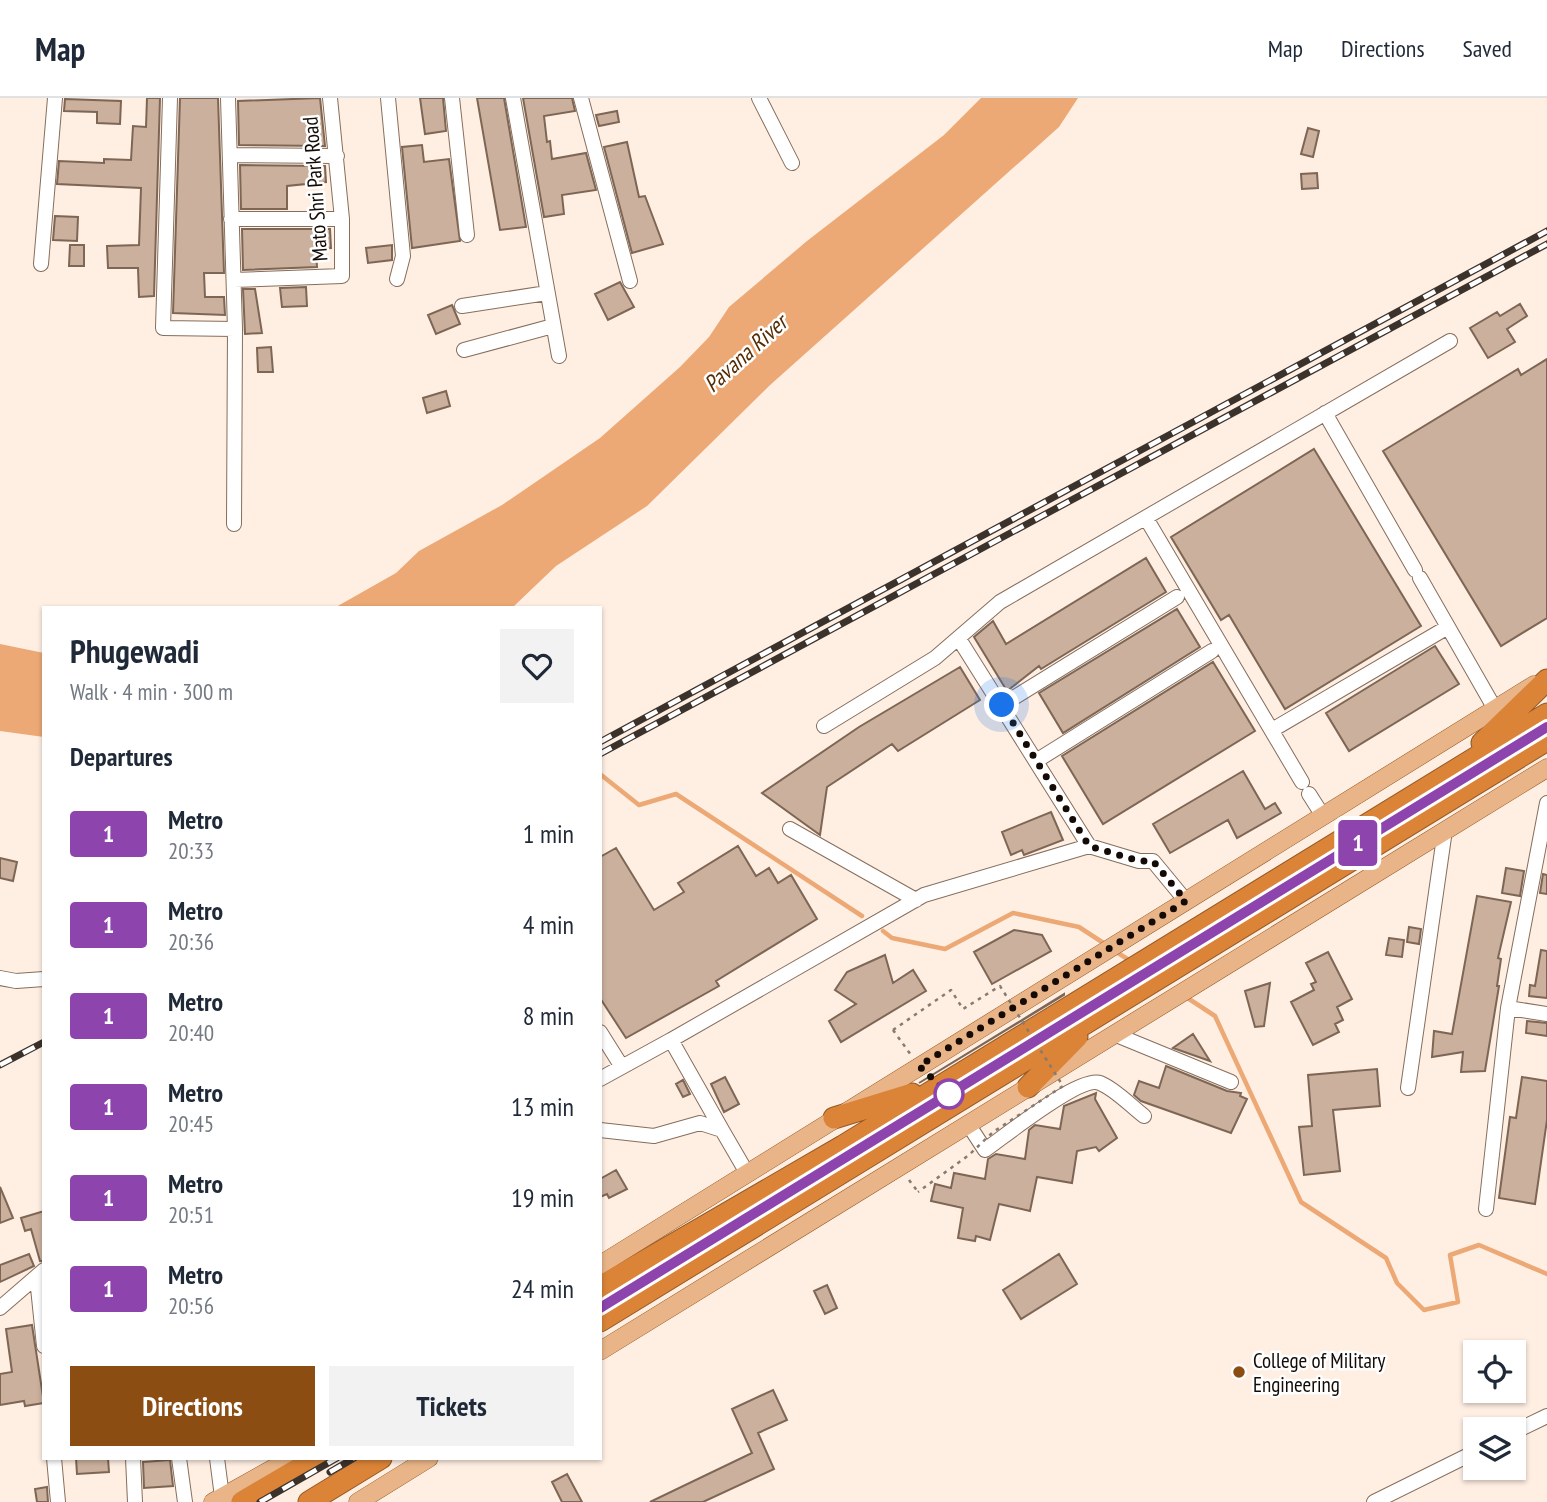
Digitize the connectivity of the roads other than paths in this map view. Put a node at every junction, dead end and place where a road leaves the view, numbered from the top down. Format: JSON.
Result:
{"nodes":[{"id":1,"x":55,"y":98,"type":"edge"},
{"id":2,"x":170,"y":98,"type":"edge"},
{"id":3,"x":228,"y":98,"type":"edge"},
{"id":4,"x":330,"y":98,"type":"edge"},
{"id":5,"x":388,"y":98,"type":"edge"},
{"id":6,"x":452,"y":98,"type":"edge"},
{"id":7,"x":513,"y":98,"type":"edge"},
{"id":8,"x":582,"y":98,"type":"edge"},
{"id":9,"x":760,"y":98,"type":"edge"},
{"id":10,"x":231,"y":155,"type":"junction"},
{"id":11,"x":337,"y":156,"type":"junction"},
{"id":12,"x":792,"y":163,"type":"dead end"},
{"id":13,"x":231,"y":219,"type":"junction"},
{"id":14,"x":342,"y":219,"type":"junction"},
{"id":15,"x":467,"y":235,"type":"dead end"},
{"id":16,"x":41,"y":264,"type":"dead end"},
{"id":17,"x":397,"y":279,"type":"dead end"},
{"id":18,"x":234,"y":280,"type":"junction"},
{"id":19,"x":630,"y":281,"type":"dead end"},
{"id":20,"x":547,"y":293,"type":"junction"},
{"id":21,"x":463,"y":306,"type":"dead end"},
{"id":22,"x":553,"y":326,"type":"junction"},
{"id":23,"x":235,"y":329,"type":"junction"},
{"id":24,"x":1450,"y":341,"type":"dead end"},
{"id":25,"x":464,"y":350,"type":"dead end"},
{"id":26,"x":559,"y":356,"type":"dead end"},
{"id":27,"x":1325,"y":413,"type":"junction"},
{"id":28,"x":1146,"y":518,"type":"junction"},
{"id":29,"x":234,"y":524,"type":"dead end"},
{"id":30,"x":1177,"y":597,"type":"dead end"},
{"id":31,"x":1448,"y":627,"type":"junction"},
{"id":32,"x":959,"y":639,"type":"junction"},
{"id":33,"x":1212,"y":651,"type":"dead end"},
{"id":34,"x":1547,"y":678,"type":"edge"},
{"id":35,"x":1002,"y":705,"type":"junction"},
{"id":36,"x":1495,"y":709,"type":"junction"},
{"id":37,"x":1547,"y":714,"type":"edge"},
{"id":38,"x":824,"y":726,"type":"dead end"},
{"id":39,"x":1272,"y":730,"type":"junction"},
{"id":40,"x":1547,"y":740,"type":"edge"},
{"id":41,"x":1036,"y":761,"type":"junction"},
{"id":42,"x":1547,"y":768,"type":"edge"},
{"id":43,"x":1456,"y":769,"type":"junction"},
{"id":44,"x":1547,"y":803,"type":"edge"},
{"id":45,"x":1323,"y":816,"type":"junction"},
{"id":46,"x":790,"y":829,"type":"dead end"},
{"id":47,"x":1445,"y":831,"type":"junction"},
{"id":48,"x":1089,"y":846,"type":"junction"},
{"id":49,"x":916,"y":900,"type":"junction"},
{"id":50,"x":1186,"y":901,"type":"junction"},
{"id":51,"x":0,"y":978,"type":"edge"},
{"id":52,"x":42,"y":979,"type":"edge"},
{"id":53,"x":1508,"y":1008,"type":"junction"},
{"id":54,"x":1101,"y":1013,"type":"junction"},
{"id":55,"x":1547,"y":1014,"type":"edge"},
{"id":56,"x":1114,"y":1034,"type":"junction"},
{"id":57,"x":602,"y":1035,"type":"edge"},
{"id":58,"x":671,"y":1040,"type":"junction"},
{"id":59,"x":622,"y":1067,"type":"junction"},
{"id":60,"x":602,"y":1078,"type":"edge"},
{"id":61,"x":1231,"y":1082,"type":"dead end"},
{"id":62,"x":943,"y":1085,"type":"junction"},
{"id":63,"x":1028,"y":1087,"type":"junction"},
{"id":64,"x":1408,"y":1088,"type":"dead end"},
{"id":65,"x":1144,"y":1116,"type":"dead end"},
{"id":66,"x":834,"y":1118,"type":"junction"},
{"id":67,"x":968,"y":1124,"type":"junction"},
{"id":68,"x":602,"y":1130,"type":"edge"},
{"id":69,"x":722,"y":1130,"type":"junction"},
{"id":70,"x":747,"y":1173,"type":"junction"},
{"id":71,"x":1486,"y":1209,"type":"dead end"},
{"id":72,"x":602,"y":1264,"type":"edge"},
{"id":73,"x":40,"y":1274,"type":"edge"},
{"id":74,"x":602,"y":1286,"type":"edge"},
{"id":75,"x":0,"y":1308,"type":"edge"},
{"id":76,"x":42,"y":1310,"type":"edge"},
{"id":77,"x":602,"y":1320,"type":"edge"},
{"id":78,"x":602,"y":1350,"type":"edge"},
{"id":79,"x":1547,"y":1416,"type":"edge"},
{"id":80,"x":1526,"y":1426,"type":"edge"},
{"id":81,"x":1463,"y":1458,"type":"edge"},
{"id":82,"x":54,"y":1460,"type":"edge"},
{"id":83,"x":133,"y":1460,"type":"edge"},
{"id":84,"x":179,"y":1460,"type":"edge"},
{"id":85,"x":217,"y":1460,"type":"edge"},
{"id":86,"x":289,"y":1460,"type":"edge"},
{"id":87,"x":313,"y":1460,"type":"edge"},
{"id":88,"x":378,"y":1460,"type":"edge"},
{"id":89,"x":426,"y":1460,"type":"edge"},
{"id":90,"x":226,"y":1500,"type":"edge"},
{"id":91,"x":58,"y":1502,"type":"edge"},
{"id":92,"x":135,"y":1502,"type":"edge"},
{"id":93,"x":185,"y":1502,"type":"edge"},
{"id":94,"x":309,"y":1502,"type":"edge"},
{"id":95,"x":358,"y":1502,"type":"edge"},
{"id":96,"x":1374,"y":1502,"type":"edge"}],
"edges":[{"from":1,"to":16,"type":"street"},
{"from":2,"to":23,"type":"street"},
{"from":3,"to":10,"type":"street"},
{"from":4,"to":11,"type":"street","name":"Mato Shri Park Road"},
{"from":5,"to":17,"type":"street"},
{"from":6,"to":15,"type":"street"},
{"from":7,"to":20,"type":"street"},
{"from":8,"to":19,"type":"street"},
{"from":9,"to":12,"type":"street"},
{"from":10,"to":11,"type":"street"},
{"from":10,"to":13,"type":"street"},
{"from":11,"to":14,"type":"street","name":"Mato Shri Park Road"},
{"from":13,"to":14,"type":"street"},
{"from":13,"to":18,"type":"street"},
{"from":14,"to":18,"type":"street","name":"Mato Shri Park Road"},
{"from":18,"to":23,"type":"street"},
{"from":20,"to":21,"type":"street"},
{"from":20,"to":22,"type":"street"},
{"from":22,"to":25,"type":"street"},
{"from":22,"to":26,"type":"street"},
{"from":23,"to":29,"type":"street"},
{"from":24,"to":27,"type":"street"},
{"from":27,"to":28,"type":"street"},
{"from":27,"to":31,"type":"street"},
{"from":28,"to":32,"type":"street"},
{"from":28,"to":39,"type":"street"},
{"from":30,"to":35,"type":"street"},
{"from":31,"to":36,"type":"street"},
{"from":31,"to":39,"type":"street"},
{"from":32,"to":35,"type":"street"},
{"from":32,"to":38,"type":"street"},
{"from":33,"to":41,"type":"street"},
{"from":34,"to":36,"type":"main road"},
{"from":34,"to":43,"type":"highway"},
{"from":35,"to":41,"type":"street"},
{"from":36,"to":45,"type":"main road"},
{"from":37,"to":43,"type":"highway"},
{"from":39,"to":45,"type":"street"},
{"from":40,"to":54,"type":"highway"},
{"from":41,"to":48,"type":"street"},
{"from":42,"to":47,"type":"main road"},
{"from":43,"to":62,"type":"highway"},
{"from":44,"to":53,"type":"street"},
{"from":45,"to":50,"type":"main road"},
{"from":46,"to":49,"type":"street"},
{"from":47,"to":56,"type":"main road"},
{"from":47,"to":64,"type":"street"},
{"from":48,"to":49,"type":"street"},
{"from":48,"to":50,"type":"street"},
{"from":49,"to":58,"type":"street"},
{"from":50,"to":66,"type":"main road"},
{"from":51,"to":52,"type":"street"},
{"from":53,"to":55,"type":"street"},
{"from":53,"to":71,"type":"street"},
{"from":54,"to":63,"type":"highway"},
{"from":54,"to":77,"type":"highway"},
{"from":56,"to":61,"type":"street"},
{"from":56,"to":63,"type":"main road"},
{"from":57,"to":59,"type":"street"},
{"from":58,"to":59,"type":"street"},
{"from":58,"to":69,"type":"street"},
{"from":59,"to":60,"type":"street"},
{"from":62,"to":66,"type":"highway"},
{"from":62,"to":74,"type":"highway"},
{"from":63,"to":67,"type":"main road"},
{"from":65,"to":67,"type":"street"},
{"from":66,"to":70,"type":"main road"},
{"from":67,"to":78,"type":"main road"},
{"from":68,"to":69,"type":"street"},
{"from":69,"to":70,"type":"street"},
{"from":70,"to":72,"type":"main road"},
{"from":73,"to":75,"type":"street"},
{"from":73,"to":76,"type":"street"},
{"from":79,"to":80,"type":"street"},
{"from":81,"to":96,"type":"street"},
{"from":82,"to":91,"type":"street"},
{"from":83,"to":92,"type":"street"},
{"from":84,"to":93,"type":"street"},
{"from":85,"to":90,"type":"street"},
{"from":86,"to":90,"type":"main road"},
{"from":87,"to":90,"type":"highway"},
{"from":88,"to":94,"type":"highway"},
{"from":89,"to":95,"type":"main road"}]}
